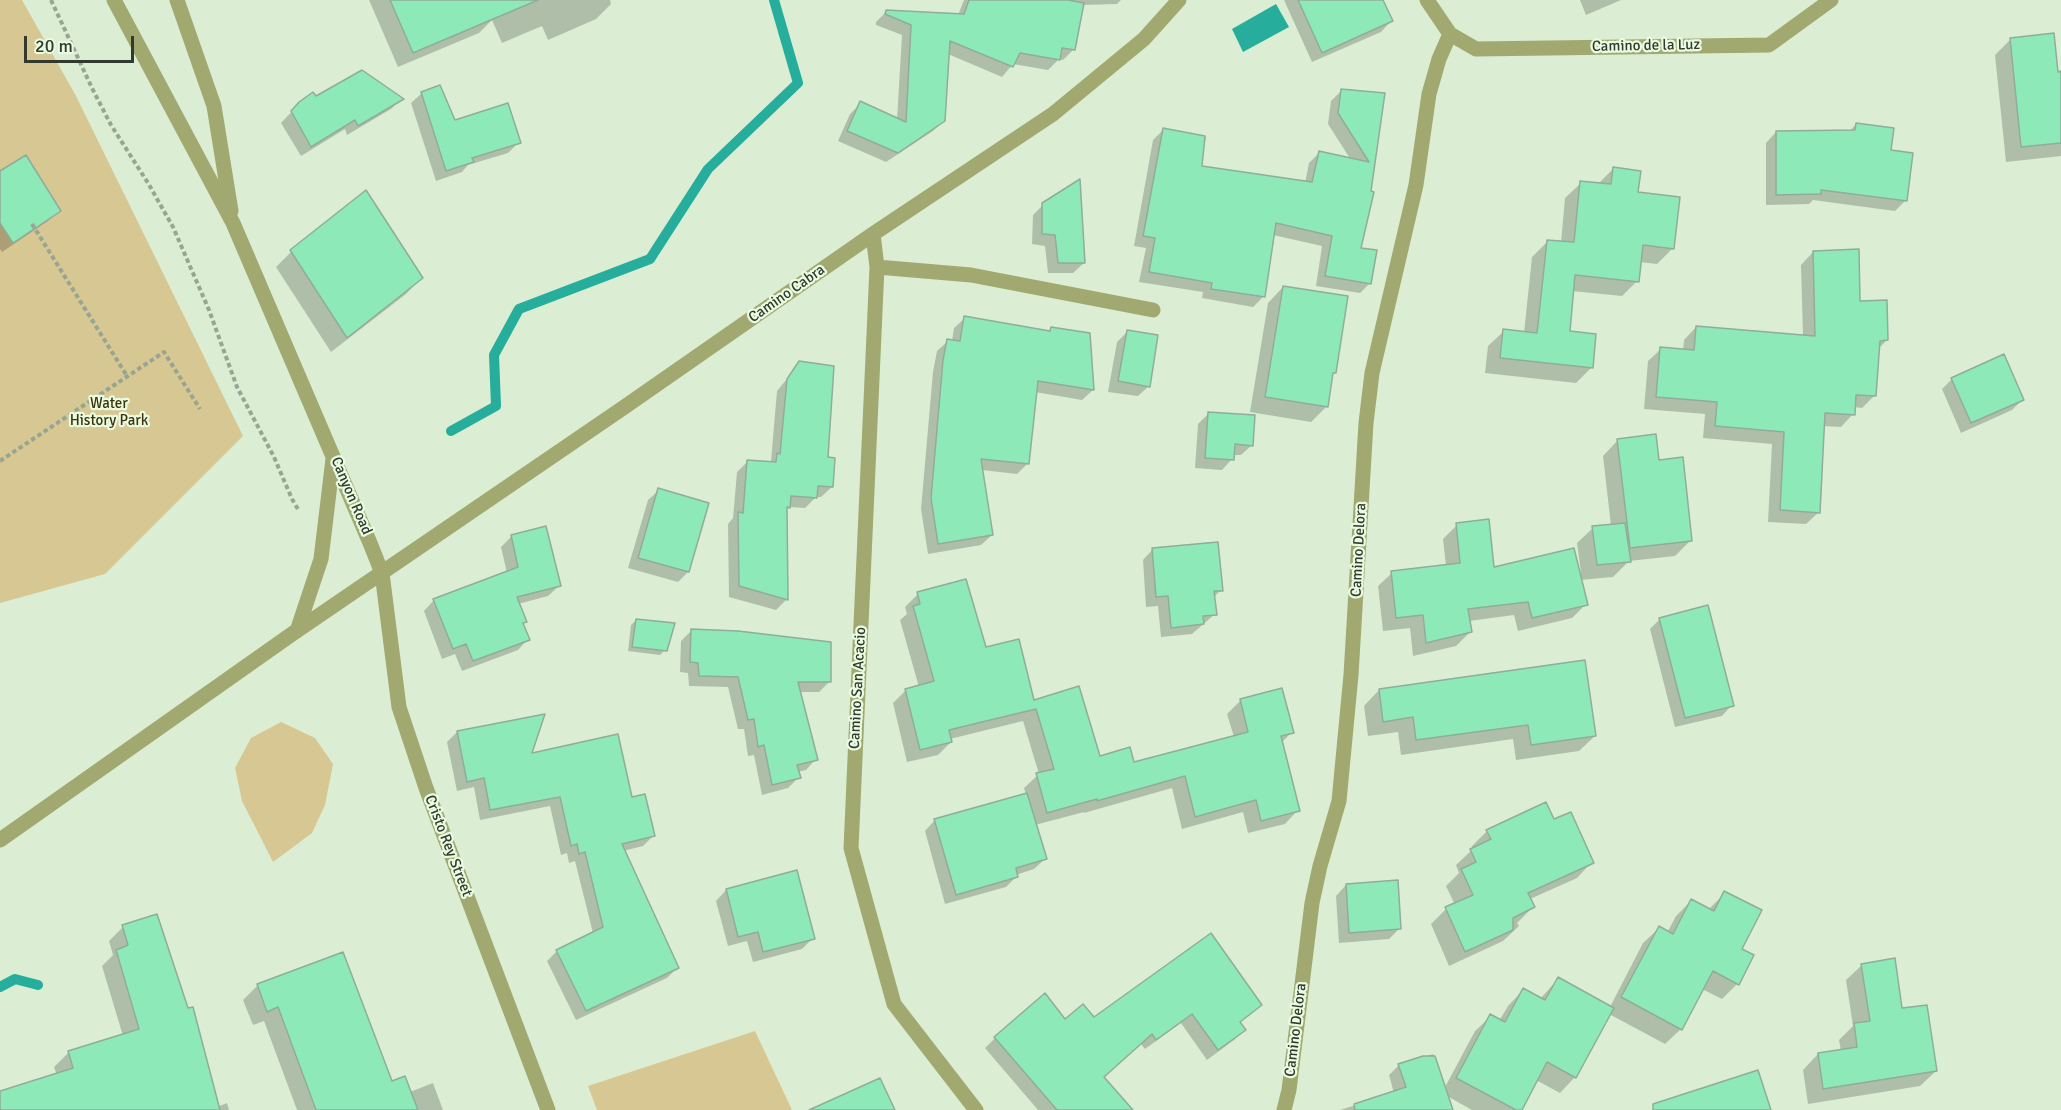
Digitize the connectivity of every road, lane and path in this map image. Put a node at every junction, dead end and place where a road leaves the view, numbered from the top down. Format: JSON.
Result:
{"nodes":[{"id":1,"x":51,"y":0,"type":"edge"},
{"id":2,"x":114,"y":0,"type":"edge"},
{"id":3,"x":177,"y":0,"type":"edge"},
{"id":4,"x":1179,"y":0,"type":"edge"},
{"id":5,"x":1427,"y":0,"type":"edge"},
{"id":6,"x":1831,"y":0,"type":"edge"},
{"id":7,"x":1450,"y":34,"type":"junction"},
{"id":8,"x":233,"y":223,"type":"junction"},
{"id":9,"x":32,"y":224,"type":"dead end"},
{"id":10,"x":873,"y":234,"type":"junction"},
{"id":11,"x":877,"y":267,"type":"junction"},
{"id":12,"x":1153,"y":310,"type":"dead end"},
{"id":13,"x":127,"y":376,"type":"junction"},
{"id":14,"x":200,"y":409,"type":"dead end"},
{"id":15,"x":334,"y":456,"type":"junction"},
{"id":16,"x":0,"y":461,"type":"edge"},
{"id":17,"x":302,"y":514,"type":"dead end"},
{"id":18,"x":382,"y":573,"type":"junction"},
{"id":19,"x":297,"y":631,"type":"junction"},
{"id":20,"x":0,"y":840,"type":"edge"},
{"id":21,"x":548,"y":1110,"type":"edge"},
{"id":22,"x":976,"y":1110,"type":"edge"},
{"id":23,"x":1284,"y":1110,"type":"edge"}],
"edges":[{"from":1,"to":17,"type":"path"},
{"from":2,"to":8,"type":"street","name":"Canyon Road"},
{"from":3,"to":8,"type":"street"},
{"from":4,"to":10,"type":"street","name":"Camino Cabra"},
{"from":5,"to":7,"type":"street"},
{"from":6,"to":7,"type":"street","name":"Camino de la Luz"},
{"from":7,"to":23,"type":"street","name":"Camino Delora"},
{"from":8,"to":15,"type":"street","name":"Canyon Road"},
{"from":9,"to":13,"type":"path"},
{"from":10,"to":11,"type":"street","name":"Camino San Acacio"},
{"from":10,"to":18,"type":"street","name":"Camino Cabra"},
{"from":11,"to":12,"type":"street"},
{"from":11,"to":22,"type":"street","name":"Camino San Acacio"},
{"from":13,"to":14,"type":"path"},
{"from":13,"to":16,"type":"path"},
{"from":15,"to":18,"type":"street","name":"Canyon Road"},
{"from":15,"to":19,"type":"street"},
{"from":18,"to":19,"type":"street"},
{"from":18,"to":21,"type":"street","name":"Cristo Rey Street"},
{"from":19,"to":20,"type":"street"}]}
